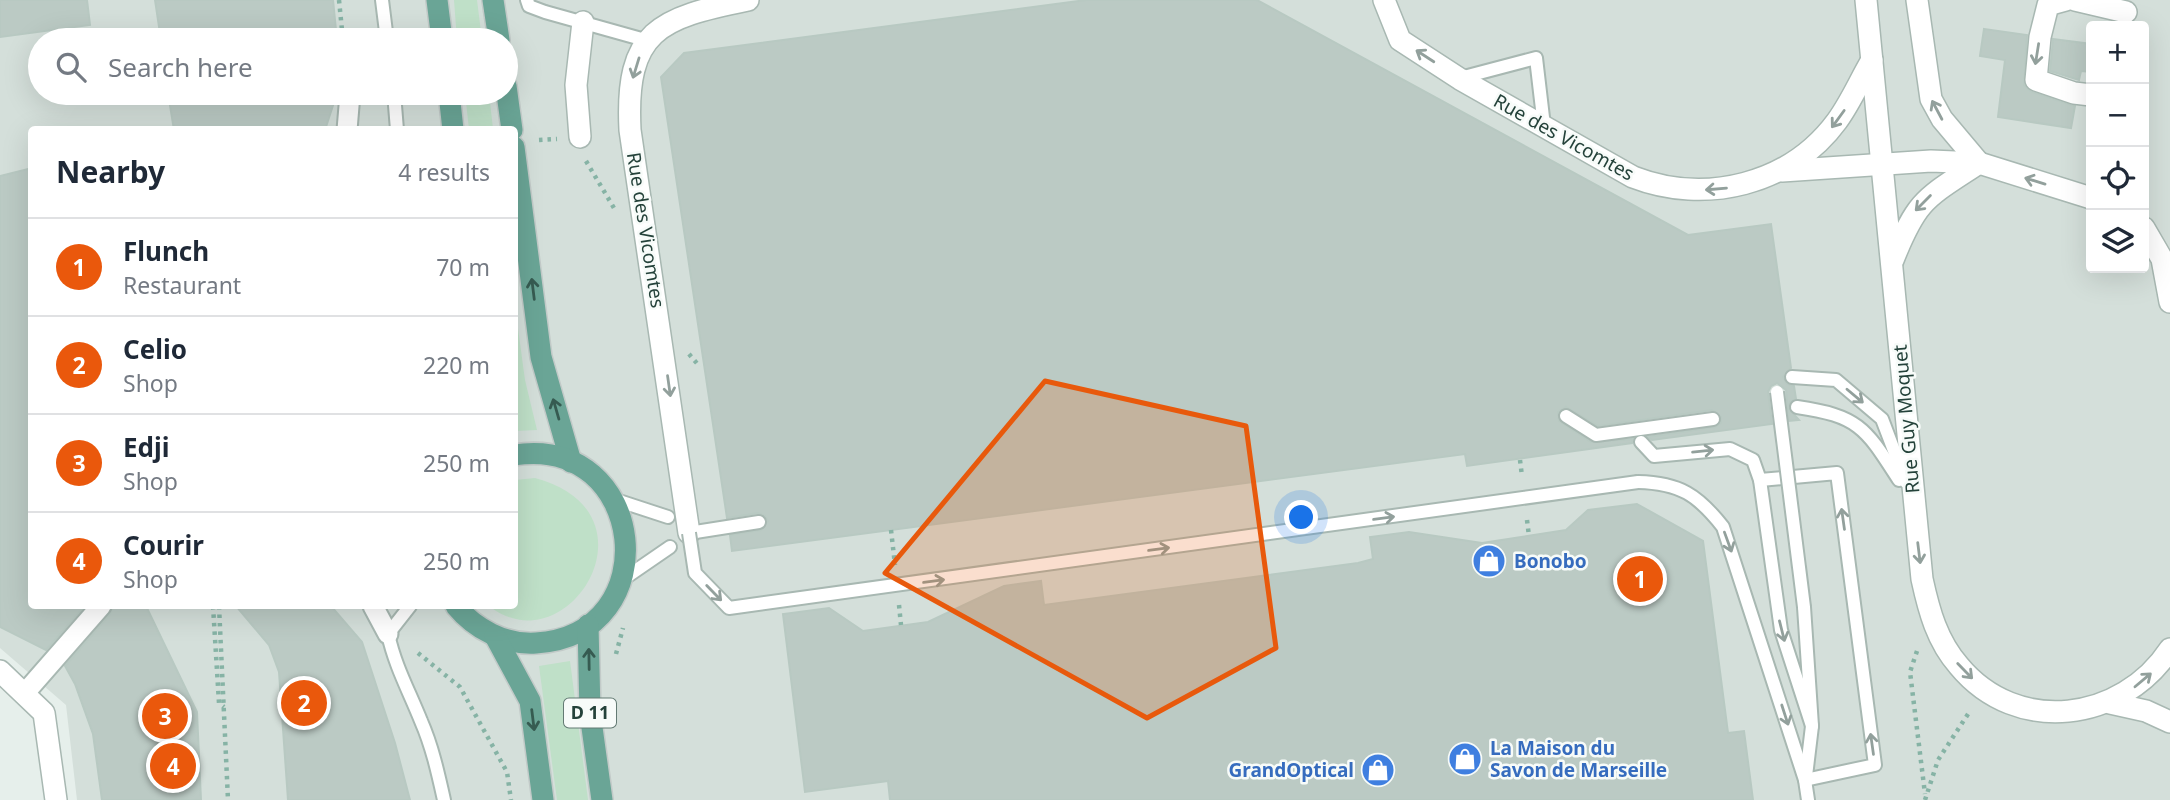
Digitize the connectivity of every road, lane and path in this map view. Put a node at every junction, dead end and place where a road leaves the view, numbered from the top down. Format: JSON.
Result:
{"nodes":[{"id":1,"x":339,"y":0,"type":"edge"},
{"id":2,"x":382,"y":0,"type":"edge"},
{"id":3,"x":437,"y":0,"type":"edge"},
{"id":4,"x":493,"y":0,"type":"edge"},
{"id":5,"x":527,"y":0,"type":"edge"},
{"id":6,"x":748,"y":0,"type":"edge"},
{"id":7,"x":1384,"y":0,"type":"edge"},
{"id":8,"x":1866,"y":0,"type":"edge"},
{"id":9,"x":1917,"y":0,"type":"edge"},
{"id":10,"x":2066,"y":0,"type":"edge"},
{"id":11,"x":2075,"y":0,"type":"edge"},
{"id":12,"x":2126,"y":12,"type":"dead end"},
{"id":13,"x":583,"y":22,"type":"junction"},
{"id":14,"x":342,"y":28,"type":"edge"},
{"id":15,"x":386,"y":28,"type":"edge"},
{"id":16,"x":440,"y":28,"type":"edge"},
{"id":17,"x":497,"y":28,"type":"edge"},
{"id":18,"x":645,"y":40,"type":"junction"},
{"id":19,"x":1872,"y":60,"type":"junction"},
{"id":20,"x":1460,"y":79,"type":"junction"},
{"id":21,"x":2086,"y":94,"type":"edge"},
{"id":22,"x":348,"y":105,"type":"edge"},
{"id":23,"x":395,"y":105,"type":"edge"},
{"id":24,"x":450,"y":105,"type":"edge"},
{"id":25,"x":509,"y":105,"type":"edge"},
{"id":26,"x":396,"y":110,"type":"junction"},
{"id":27,"x":347,"y":126,"type":"edge"},
{"id":28,"x":397,"y":126,"type":"edge"},
{"id":29,"x":405,"y":126,"type":"edge"},
{"id":30,"x":453,"y":126,"type":"edge"},
{"id":31,"x":511,"y":126,"type":"edge"},
{"id":32,"x":1544,"y":126,"type":"junction"},
{"id":33,"x":580,"y":136,"type":"dead end"},
{"id":34,"x":1979,"y":163,"type":"junction"},
{"id":35,"x":1882,"y":166,"type":"junction"},
{"id":36,"x":1782,"y":171,"type":"junction"},
{"id":37,"x":518,"y":178,"type":"edge"},
{"id":38,"x":2086,"y":196,"type":"edge"},
{"id":39,"x":2149,"y":237,"type":"edge"},
{"id":40,"x":1891,"y":266,"type":"junction"},
{"id":41,"x":2170,"y":302,"type":"edge"},
{"id":42,"x":1793,"y":377,"type":"dead end"},
{"id":43,"x":1777,"y":392,"type":"dead end"},
{"id":44,"x":1797,"y":407,"type":"dead end"},
{"id":45,"x":1566,"y":416,"type":"dead end"},
{"id":46,"x":1713,"y":419,"type":"dead end"},
{"id":47,"x":1641,"y":442,"type":"dead end"},
{"id":48,"x":518,"y":455,"type":"edge"},
{"id":49,"x":571,"y":461,"type":"junction"},
{"id":50,"x":1760,"y":480,"type":"junction"},
{"id":51,"x":613,"y":499,"type":"junction"},
{"id":52,"x":1913,"y":501,"type":"junction"},
{"id":53,"x":668,"y":517,"type":"dead end"},
{"id":54,"x":758,"y":522,"type":"dead end"},
{"id":55,"x":689,"y":533,"type":"junction"},
{"id":56,"x":670,"y":547,"type":"dead end"},
{"id":57,"x":622,"y":580,"type":"junction"},
{"id":58,"x":98,"y":609,"type":"edge"},
{"id":59,"x":213,"y":609,"type":"edge"},
{"id":60,"x":219,"y":609,"type":"edge"},
{"id":61,"x":375,"y":609,"type":"edge"},
{"id":62,"x":407,"y":609,"type":"edge"},
{"id":63,"x":459,"y":609,"type":"edge"},
{"id":64,"x":1930,"y":614,"type":"junction"},
{"id":65,"x":628,"y":618,"type":"dead end"},
{"id":66,"x":588,"y":625,"type":"junction"},
{"id":67,"x":388,"y":634,"type":"junction"},
{"id":68,"x":495,"y":636,"type":"junction"},
{"id":69,"x":2170,"y":649,"type":"edge"},
{"id":70,"x":614,"y":665,"type":"dead end"},
{"id":71,"x":0,"y":671,"type":"edge"},
{"id":72,"x":24,"y":694,"type":"junction"},
{"id":73,"x":2109,"y":703,"type":"junction"},
{"id":74,"x":225,"y":708,"type":"junction"},
{"id":75,"x":1970,"y":711,"type":"dead end"},
{"id":76,"x":2170,"y":722,"type":"edge"},
{"id":77,"x":1812,"y":726,"type":"junction"},
{"id":78,"x":1805,"y":780,"type":"junction"},
{"id":79,"x":1925,"y":797,"type":"edge"},
{"id":80,"x":56,"y":800,"type":"edge"},
{"id":81,"x":228,"y":800,"type":"edge"},
{"id":82,"x":444,"y":800,"type":"edge"},
{"id":83,"x":511,"y":800,"type":"edge"},
{"id":84,"x":543,"y":800,"type":"edge"},
{"id":85,"x":602,"y":800,"type":"edge"},
{"id":86,"x":1808,"y":800,"type":"edge"}],
"edges":[{"from":1,"to":14,"type":"path"},
{"from":2,"to":15,"type":"lane"},
{"from":3,"to":16,"type":"main road"},
{"from":4,"to":17,"type":"main road"},
{"from":5,"to":13,"type":"lane"},
{"from":6,"to":18,"type":"street"},
{"from":20,"to":7,"type":"street","name":"Rue des Vicomtes","one_way":true},
{"from":8,"to":19,"type":"street","name":"Rue Guy Moquet"},
{"from":34,"to":9,"type":"street","one_way":true},
{"from":10,"to":21,"type":"street","one_way":true},
{"from":11,"to":12,"type":"street"},
{"from":13,"to":18,"type":"lane"},
{"from":13,"to":33,"type":"street"},
{"from":18,"to":55,"type":"street","name":"Rue des Vicomtes","one_way":true},
{"from":19,"to":35,"type":"street","name":"Rue Guy Moquet"},
{"from":19,"to":36,"type":"street","name":"Rue des Vicomtes","one_way":true},
{"from":20,"to":32,"type":"street","name":"Rue des Vicomtes"},
{"from":20,"to":32,"type":"lane"},
{"from":22,"to":27,"type":"street"},
{"from":23,"to":26,"type":"lane"},
{"from":24,"to":30,"type":"main road"},
{"from":25,"to":31,"type":"main road"},
{"from":26,"to":28,"type":"lane"},
{"from":26,"to":29,"type":"lane"},
{"from":36,"to":32,"type":"street","name":"Rue des Vicomtes","one_way":true},
{"from":34,"to":35,"type":"street","name":"Rue des Vicomtes"},
{"from":38,"to":34,"type":"street","name":"Rue des Vicomtes","one_way":true},
{"from":34,"to":40,"type":"street","one_way":true},
{"from":35,"to":36,"type":"street","name":"Rue des Vicomtes"},
{"from":35,"to":40,"type":"street","name":"Rue Guy Moquet"},
{"from":49,"to":37,"type":"main road","one_way":true},
{"from":39,"to":41,"type":"street"},
{"from":40,"to":52,"type":"street","name":"Rue Guy Moquet"},
{"from":42,"to":52,"type":"lane","one_way":true},
{"from":43,"to":77,"type":"lane","bridge":true},
{"from":44,"to":52,"type":"lane"},
{"from":45,"to":46,"type":"lane"},
{"from":47,"to":50,"type":"lane","one_way":true},
{"from":48,"to":49,"type":"main road"},
{"from":49,"to":51,"type":"main road"},
{"from":50,"to":77,"type":"lane","one_way":true},
{"from":78,"to":50,"type":"lane","one_way":true},
{"from":51,"to":53,"type":"lane"},
{"from":51,"to":57,"type":"main road"},
{"from":52,"to":64,"type":"street","name":"Rue Guy Moquet","one_way":true},
{"from":54,"to":55,"type":"lane"},
{"from":55,"to":78,"type":"lane","one_way":true,"bridge":true},
{"from":56,"to":57,"type":"lane"},
{"from":57,"to":66,"type":"main road"},
{"from":58,"to":72,"type":"street"},
{"from":59,"to":74,"type":"path"},
{"from":60,"to":74,"type":"path"},
{"from":61,"to":67,"type":"street"},
{"from":62,"to":67,"type":"lane"},
{"from":62,"to":83,"type":"path"},
{"from":63,"to":68,"type":"main road"},
{"from":64,"to":73,"type":"street","name":"Rue Guy Moquet","one_way":true},
{"from":64,"to":79,"type":"path"},
{"from":65,"to":70,"type":"path"},
{"from":66,"to":68,"type":"main road"},
{"from":85,"to":66,"type":"main road","number":"D 11","one_way":true},
{"from":67,"to":82,"type":"lane"},
{"from":68,"to":84,"type":"main road","one_way":true},
{"from":73,"to":69,"type":"street","name":"Rue Guy Moquet","one_way":true},
{"from":71,"to":72,"type":"street"},
{"from":72,"to":80,"type":"street"},
{"from":73,"to":76,"type":"street","name":"Rue Guy Moquet"},
{"from":74,"to":81,"type":"path"},
{"from":75,"to":79,"type":"path"},
{"from":77,"to":78,"type":"lane"},
{"from":78,"to":86,"type":"lane"}]}
